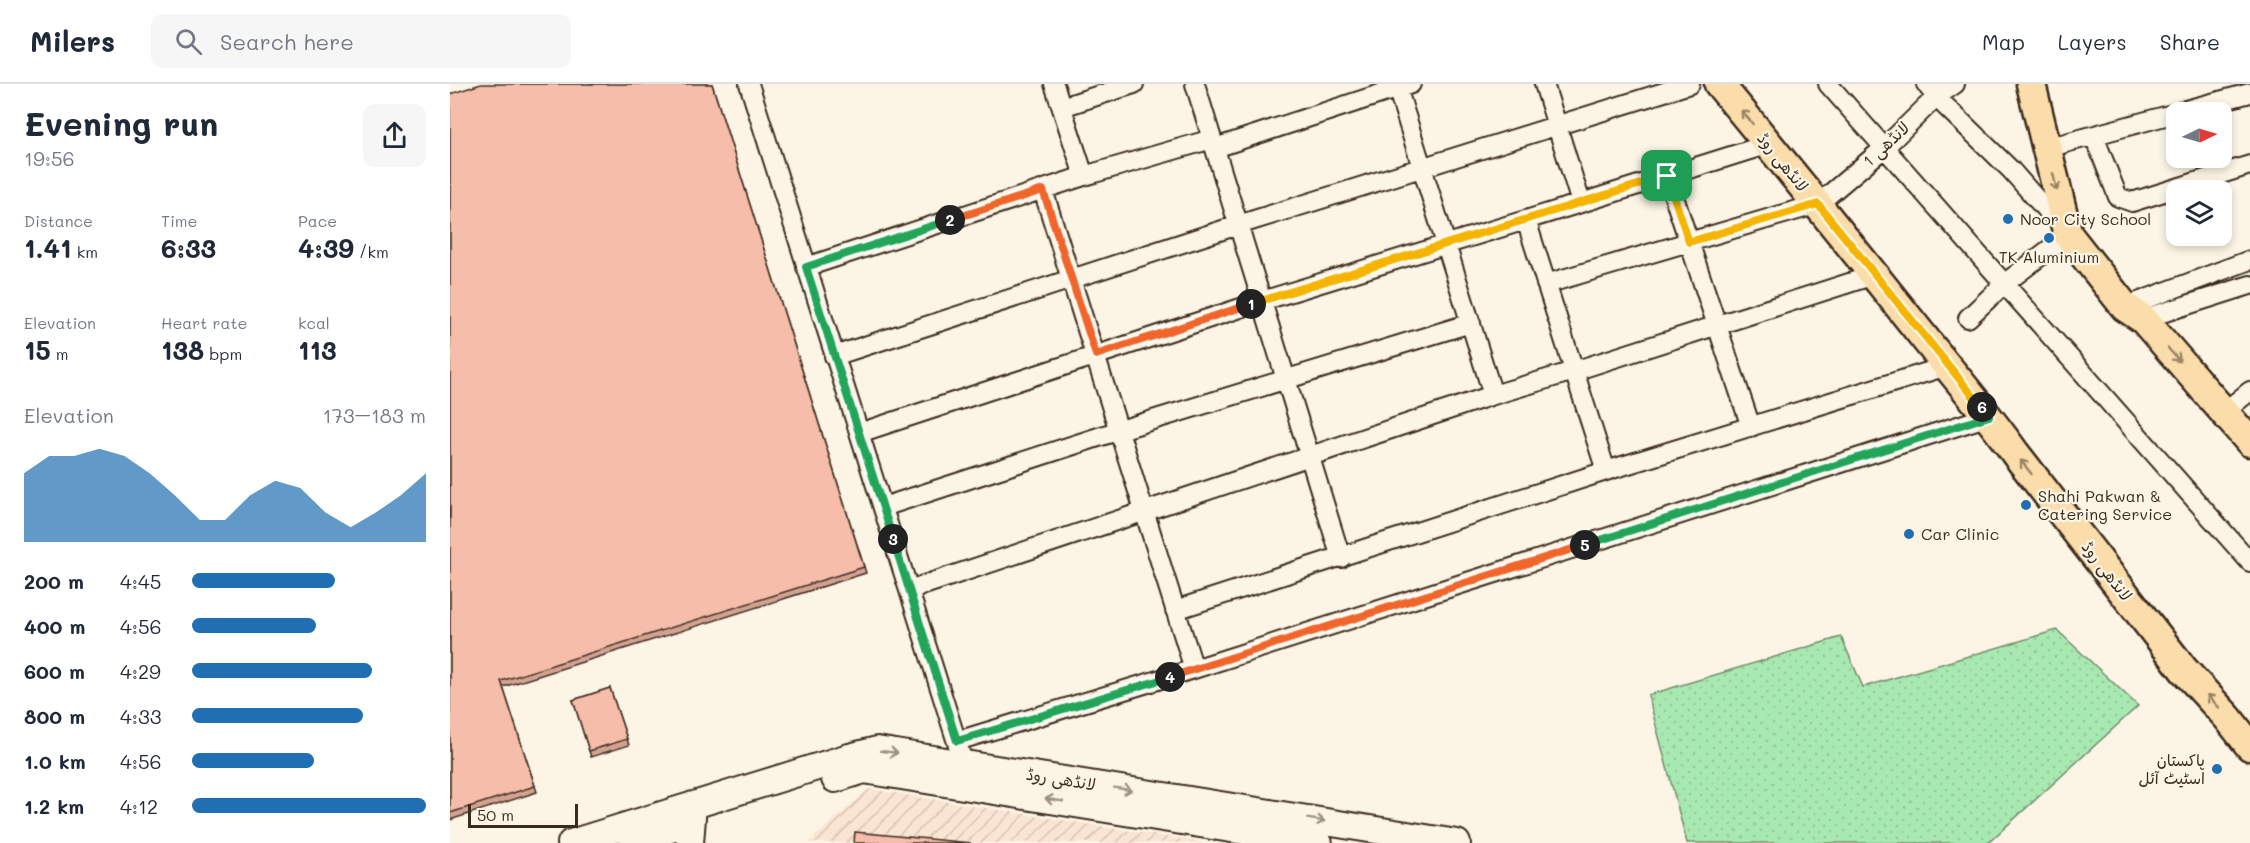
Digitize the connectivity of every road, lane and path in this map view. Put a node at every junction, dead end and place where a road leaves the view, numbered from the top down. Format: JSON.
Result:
{"nodes":[{"id":1,"x":749,"y":84,"type":"edge"},
{"id":2,"x":1054,"y":84,"type":"edge"},
{"id":3,"x":1134,"y":84,"type":"edge"},
{"id":4,"x":1195,"y":84,"type":"edge"},
{"id":5,"x":1544,"y":84,"type":"edge"},
{"id":6,"x":1690,"y":84,"type":"edge"},
{"id":7,"x":1719,"y":84,"type":"edge"},
{"id":8,"x":1828,"y":84,"type":"edge"},
{"id":9,"x":1954,"y":84,"type":"edge"},
{"id":10,"x":2031,"y":84,"type":"edge"},
{"id":11,"x":1401,"y":85,"type":"edge"},
{"id":12,"x":1931,"y":90,"type":"edge"},
{"id":13,"x":2250,"y":93,"type":"edge"},
{"id":14,"x":2217,"y":102,"type":"edge"},
{"id":15,"x":1062,"y":107,"type":"junction"},
{"id":16,"x":2166,"y":116,"type":"edge"},
{"id":17,"x":1557,"y":125,"type":"junction"},
{"id":18,"x":2094,"y":136,"type":"junction"},
{"id":19,"x":1213,"y":144,"type":"junction"},
{"id":20,"x":1769,"y":144,"type":"junction"},
{"id":21,"x":1884,"y":148,"type":"junction"},
{"id":22,"x":2047,"y":148,"type":"junction"},
{"id":23,"x":2250,"y":165,"type":"edge"},
{"id":24,"x":1422,"y":167,"type":"junction"},
{"id":25,"x":1084,"y":176,"type":"junction"},
{"id":26,"x":1667,"y":176,"type":"junction"},
{"id":27,"x":1043,"y":190,"type":"junction"},
{"id":28,"x":1581,"y":203,"type":"junction"},
{"id":29,"x":1818,"y":204,"type":"junction"},
{"id":30,"x":1526,"y":220,"type":"junction"},
{"id":31,"x":1238,"y":225,"type":"junction"},
{"id":32,"x":2066,"y":230,"type":"junction"},
{"id":33,"x":1689,"y":242,"type":"junction"},
{"id":34,"x":1447,"y":246,"type":"junction"},
{"id":35,"x":2250,"y":260,"type":"edge"},
{"id":36,"x":806,"y":267,"type":"junction"},
{"id":37,"x":1874,"y":275,"type":"junction"},
{"id":38,"x":1071,"y":278,"type":"junction"},
{"id":39,"x":1546,"y":284,"type":"junction"},
{"id":40,"x":2004,"y":284,"type":"junction"},
{"id":41,"x":2250,"y":285,"type":"edge"},
{"id":42,"x":1262,"y":301,"type":"junction"},
{"id":43,"x":2134,"y":313,"type":"junction"},
{"id":44,"x":1968,"y":318,"type":"dead end"},
{"id":45,"x":1471,"y":323,"type":"junction"},
{"id":46,"x":1717,"y":325,"type":"junction"},
{"id":47,"x":1096,"y":355,"type":"junction"},
{"id":48,"x":834,"y":356,"type":"junction"},
{"id":49,"x":1947,"y":366,"type":"junction"},
{"id":50,"x":1574,"y":371,"type":"junction"},
{"id":51,"x":1286,"y":379,"type":"junction"},
{"id":52,"x":2250,"y":391,"type":"edge"},
{"id":53,"x":1493,"y":395,"type":"junction"},
{"id":54,"x":2224,"y":412,"type":"junction"},
{"id":55,"x":1989,"y":416,"type":"junction"},
{"id":56,"x":1751,"y":427,"type":"junction"},
{"id":57,"x":1120,"y":430,"type":"junction"},
{"id":58,"x":859,"y":433,"type":"junction"},
{"id":59,"x":2250,"y":442,"type":"edge"},
{"id":60,"x":1310,"y":457,"type":"junction"},
{"id":61,"x":1605,"y":471,"type":"junction"},
{"id":62,"x":883,"y":507,"type":"junction"},
{"id":63,"x":1144,"y":511,"type":"junction"},
{"id":64,"x":1341,"y":558,"type":"junction"},
{"id":65,"x":2250,"y":562,"type":"edge"},
{"id":66,"x":909,"y":590,"type":"junction"},
{"id":67,"x":1175,"y":610,"type":"junction"},
{"id":68,"x":1194,"y":669,"type":"junction"},
{"id":69,"x":2250,"y":746,"type":"edge"},
{"id":70,"x":960,"y":763,"type":"junction"},
{"id":71,"x":1223,"y":816,"type":"junction"},
{"id":72,"x":681,"y":826,"type":"edge"},
{"id":73,"x":571,"y":843,"type":"edge"},
{"id":74,"x":633,"y":843,"type":"edge"},
{"id":75,"x":1319,"y":843,"type":"edge"},
{"id":76,"x":1457,"y":843,"type":"edge"}],
"edges":[{"from":1,"to":36,"type":"street"},
{"from":2,"to":15,"type":"street"},
{"from":3,"to":15,"type":"street"},
{"from":4,"to":19,"type":"street"},
{"from":5,"to":17,"type":"street"},
{"from":6,"to":17,"type":"street"},
{"from":20,"to":7,"type":"main road","name":"لانڈھی روڈ","one_way":true},
{"from":8,"to":21,"type":"street"},
{"from":9,"to":12,"type":"street","name":"لانڈھی 1"},
{"from":10,"to":22,"type":"main road"},
{"from":11,"to":19,"type":"street"},
{"from":11,"to":24,"type":"street"},
{"from":12,"to":21,"type":"street","name":"لانڈھی 1"},
{"from":12,"to":32,"type":"street"},
{"from":13,"to":14,"type":"street"},
{"from":15,"to":25,"type":"street"},
{"from":16,"to":18,"type":"street"},
{"from":17,"to":24,"type":"street"},
{"from":17,"to":28,"type":"street"},
{"from":18,"to":22,"type":"street"},
{"from":18,"to":23,"type":"street"},
{"from":19,"to":25,"type":"street"},
{"from":19,"to":31,"type":"street"},
{"from":20,"to":26,"type":"street"},
{"from":20,"to":29,"type":"main road","name":"لانڈھی روڈ"},
{"from":21,"to":29,"type":"street","name":"لانڈھی 1"},
{"from":21,"to":40,"type":"street"},
{"from":22,"to":32,"type":"main road","one_way":true},
{"from":24,"to":31,"type":"street"},
{"from":24,"to":34,"type":"street"},
{"from":25,"to":27,"type":"street"},
{"from":26,"to":28,"type":"street"},
{"from":26,"to":33,"type":"street"},
{"from":27,"to":36,"type":"street"},
{"from":27,"to":38,"type":"street"},
{"from":28,"to":30,"type":"street"},
{"from":29,"to":33,"type":"street"},
{"from":29,"to":37,"type":"main road","name":"لانڈھی روڈ"},
{"from":30,"to":34,"type":"street"},
{"from":30,"to":39,"type":"street"},
{"from":31,"to":38,"type":"street"},
{"from":31,"to":42,"type":"street"},
{"from":32,"to":40,"type":"street"},
{"from":32,"to":43,"type":"main road"},
{"from":33,"to":39,"type":"street"},
{"from":33,"to":46,"type":"street"},
{"from":34,"to":42,"type":"street"},
{"from":34,"to":45,"type":"street"},
{"from":35,"to":43,"type":"street"},
{"from":36,"to":48,"type":"street"},
{"from":37,"to":46,"type":"street"},
{"from":37,"to":49,"type":"main road","name":"لانڈھی روڈ"},
{"from":38,"to":47,"type":"street"},
{"from":38,"to":48,"type":"street"},
{"from":39,"to":50,"type":"street"},
{"from":40,"to":44,"type":"street"},
{"from":40,"to":65,"type":"street"},
{"from":41,"to":43,"type":"street"},
{"from":42,"to":47,"type":"street"},
{"from":42,"to":51,"type":"street"},
{"from":43,"to":54,"type":"main road","one_way":true},
{"from":45,"to":51,"type":"street"},
{"from":45,"to":53,"type":"street"},
{"from":46,"to":50,"type":"street"},
{"from":46,"to":56,"type":"street"},
{"from":47,"to":57,"type":"street"},
{"from":47,"to":58,"type":"street"},
{"from":48,"to":58,"type":"street"},
{"from":49,"to":55,"type":"main road","name":"لانڈھی روڈ"},
{"from":49,"to":56,"type":"street"},
{"from":50,"to":53,"type":"street"},
{"from":50,"to":61,"type":"street"},
{"from":51,"to":57,"type":"street"},
{"from":51,"to":60,"type":"street"},
{"from":52,"to":54,"type":"street"},
{"from":53,"to":60,"type":"street"},
{"from":54,"to":59,"type":"main road"},
{"from":55,"to":68,"type":"street"},
{"from":69,"to":55,"type":"main road","name":"لانڈھی روڈ","one_way":true},
{"from":56,"to":61,"type":"street"},
{"from":57,"to":62,"type":"street"},
{"from":57,"to":63,"type":"street"},
{"from":58,"to":62,"type":"street"},
{"from":60,"to":63,"type":"street"},
{"from":60,"to":64,"type":"street"},
{"from":61,"to":64,"type":"street"},
{"from":62,"to":66,"type":"street"},
{"from":63,"to":66,"type":"street"},
{"from":63,"to":67,"type":"street"},
{"from":64,"to":67,"type":"street"},
{"from":66,"to":70,"type":"street"},
{"from":67,"to":68,"type":"street"},
{"from":68,"to":70,"type":"street"},
{"from":70,"to":71,"type":"main road","name":"لانڈھی روڈ"},
{"from":70,"to":72,"type":"main road","name":"لانڈھی روڈ"},
{"from":71,"to":75,"type":"main road","name":"لانڈھی روڈ"},
{"from":71,"to":76,"type":"main road","name":"لانڈھی روڈ","one_way":true},
{"from":72,"to":73,"type":"main road"},
{"from":72,"to":74,"type":"main road"}]}
